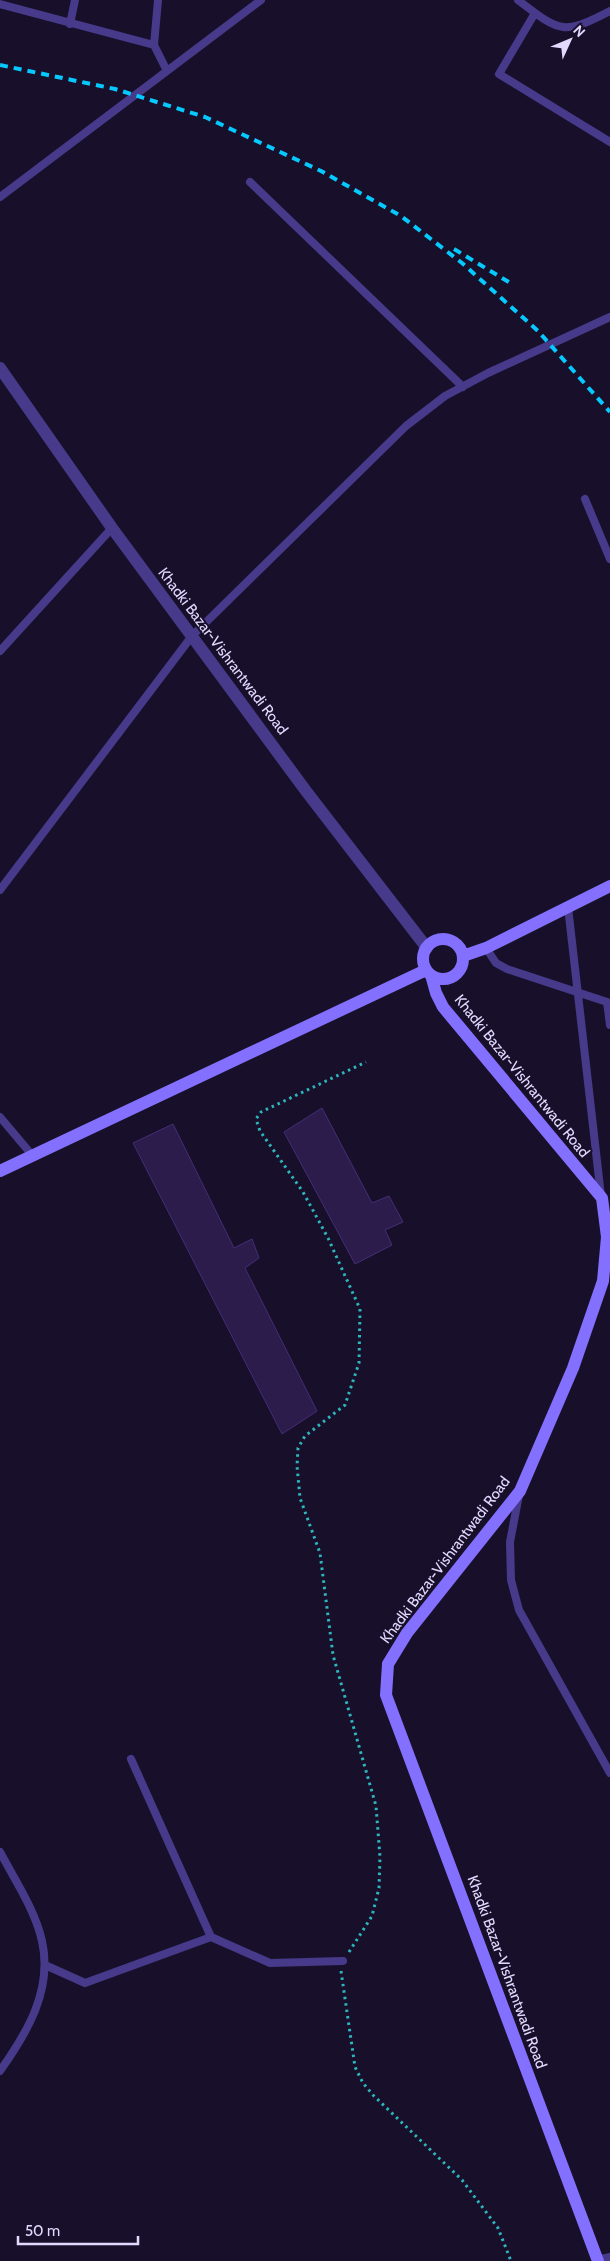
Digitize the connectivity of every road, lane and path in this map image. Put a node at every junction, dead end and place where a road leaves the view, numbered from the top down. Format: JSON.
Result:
{"nodes":[{"id":1,"x":75,"y":0,"type":"edge"},
{"id":2,"x":158,"y":0,"type":"edge"},
{"id":3,"x":261,"y":0,"type":"edge"},
{"id":4,"x":518,"y":0,"type":"edge"},
{"id":5,"x":0,"y":4,"type":"edge"},
{"id":6,"x":610,"y":11,"type":"edge"},
{"id":7,"x":535,"y":13,"type":"junction"},
{"id":8,"x":70,"y":24,"type":"junction"},
{"id":9,"x":154,"y":45,"type":"junction"},
{"id":10,"x":167,"y":71,"type":"junction"},
{"id":11,"x":610,"y":142,"type":"edge"},
{"id":12,"x":250,"y":182,"type":"dead end"},
{"id":13,"x":0,"y":197,"type":"edge"},
{"id":14,"x":610,"y":317,"type":"edge"},
{"id":15,"x":0,"y":368,"type":"edge"},
{"id":16,"x":463,"y":387,"type":"junction"},
{"id":17,"x":585,"y":499,"type":"dead end"},
{"id":18,"x":112,"y":528,"type":"junction"},
{"id":19,"x":610,"y":559,"type":"edge"},
{"id":20,"x":192,"y":636,"type":"junction"},
{"id":21,"x":0,"y":651,"type":"edge"},
{"id":22,"x":610,"y":886,"type":"edge"},
{"id":23,"x":0,"y":890,"type":"edge"},
{"id":24,"x":568,"y":907,"type":"junction"},
{"id":25,"x":427,"y":948,"type":"junction"},
{"id":26,"x":486,"y":948,"type":"junction"},
{"id":27,"x":463,"y":956,"type":"junction"},
{"id":28,"x":429,"y":973,"type":"junction"},
{"id":29,"x":577,"y":990,"type":"junction"},
{"id":30,"x":608,"y":1002,"type":"edge"},
{"id":31,"x":610,"y":1024,"type":"edge"},
{"id":32,"x":366,"y":1062,"type":"dead end"},
{"id":33,"x":0,"y":1117,"type":"edge"},
{"id":34,"x":32,"y":1156,"type":"junction"},
{"id":35,"x":0,"y":1171,"type":"edge"},
{"id":36,"x":602,"y":1198,"type":"junction"},
{"id":37,"x":520,"y":1490,"type":"junction"},
{"id":38,"x":131,"y":1759,"type":"dead end"},
{"id":39,"x":610,"y":1773,"type":"edge"},
{"id":40,"x":0,"y":1852,"type":"edge"},
{"id":41,"x":211,"y":1937,"type":"junction"},
{"id":42,"x":343,"y":1961,"type":"junction"},
{"id":43,"x":45,"y":1965,"type":"junction"},
{"id":44,"x":0,"y":2071,"type":"edge"},
{"id":45,"x":610,"y":2257,"type":"edge"},
{"id":46,"x":511,"y":2261,"type":"edge"},
{"id":47,"x":597,"y":2261,"type":"edge"}],
"edges":[{"from":1,"to":8,"type":"lane"},
{"from":2,"to":9,"type":"lane"},
{"from":3,"to":10,"type":"lane"},
{"from":4,"to":7,"type":"lane"},
{"from":5,"to":8,"type":"lane"},
{"from":6,"to":7,"type":"lane"},
{"from":7,"to":11,"type":"lane"},
{"from":8,"to":9,"type":"lane"},
{"from":9,"to":10,"type":"lane"},
{"from":10,"to":13,"type":"lane"},
{"from":12,"to":16,"type":"lane"},
{"from":14,"to":16,"type":"lane"},
{"from":15,"to":18,"type":"street","name":"Khadki Bazar-Vishrantwadi Road"},
{"from":16,"to":20,"type":"lane"},
{"from":17,"to":19,"type":"lane"},
{"from":18,"to":20,"type":"street","name":"Khadki Bazar-Vishrantwadi Road"},
{"from":18,"to":21,"type":"lane"},
{"from":20,"to":23,"type":"lane"},
{"from":20,"to":25,"type":"street","name":"Khadki Bazar-Vishrantwadi Road"},
{"from":22,"to":24,"type":"street"},
{"from":24,"to":26,"type":"street"},
{"from":24,"to":29,"type":"lane"},
{"from":25,"to":27,"type":"street"},
{"from":25,"to":28,"type":"street"},
{"from":26,"to":27,"type":"street"},
{"from":26,"to":29,"type":"lane"},
{"from":27,"to":28,"type":"street"},
{"from":28,"to":34,"type":"street"},
{"from":28,"to":36,"type":"street","name":"Khadki Bazar-Vishrantwadi Road"},
{"from":29,"to":30,"type":"lane"},
{"from":29,"to":36,"type":"lane"},
{"from":30,"to":31,"type":"lane"},
{"from":32,"to":42,"type":"path"},
{"from":33,"to":34,"type":"lane"},
{"from":34,"to":35,"type":"street"},
{"from":36,"to":37,"type":"street","name":"Khadki Bazar-Vishrantwadi Road"},
{"from":37,"to":39,"type":"lane"},
{"from":37,"to":47,"type":"street","name":"Khadki Bazar-Vishrantwadi Road"},
{"from":38,"to":41,"type":"lane"},
{"from":40,"to":43,"type":"lane"},
{"from":41,"to":42,"type":"lane"},
{"from":41,"to":43,"type":"lane"},
{"from":42,"to":46,"type":"path"},
{"from":43,"to":44,"type":"lane"},
{"from":45,"to":47,"type":"lane"}]}
